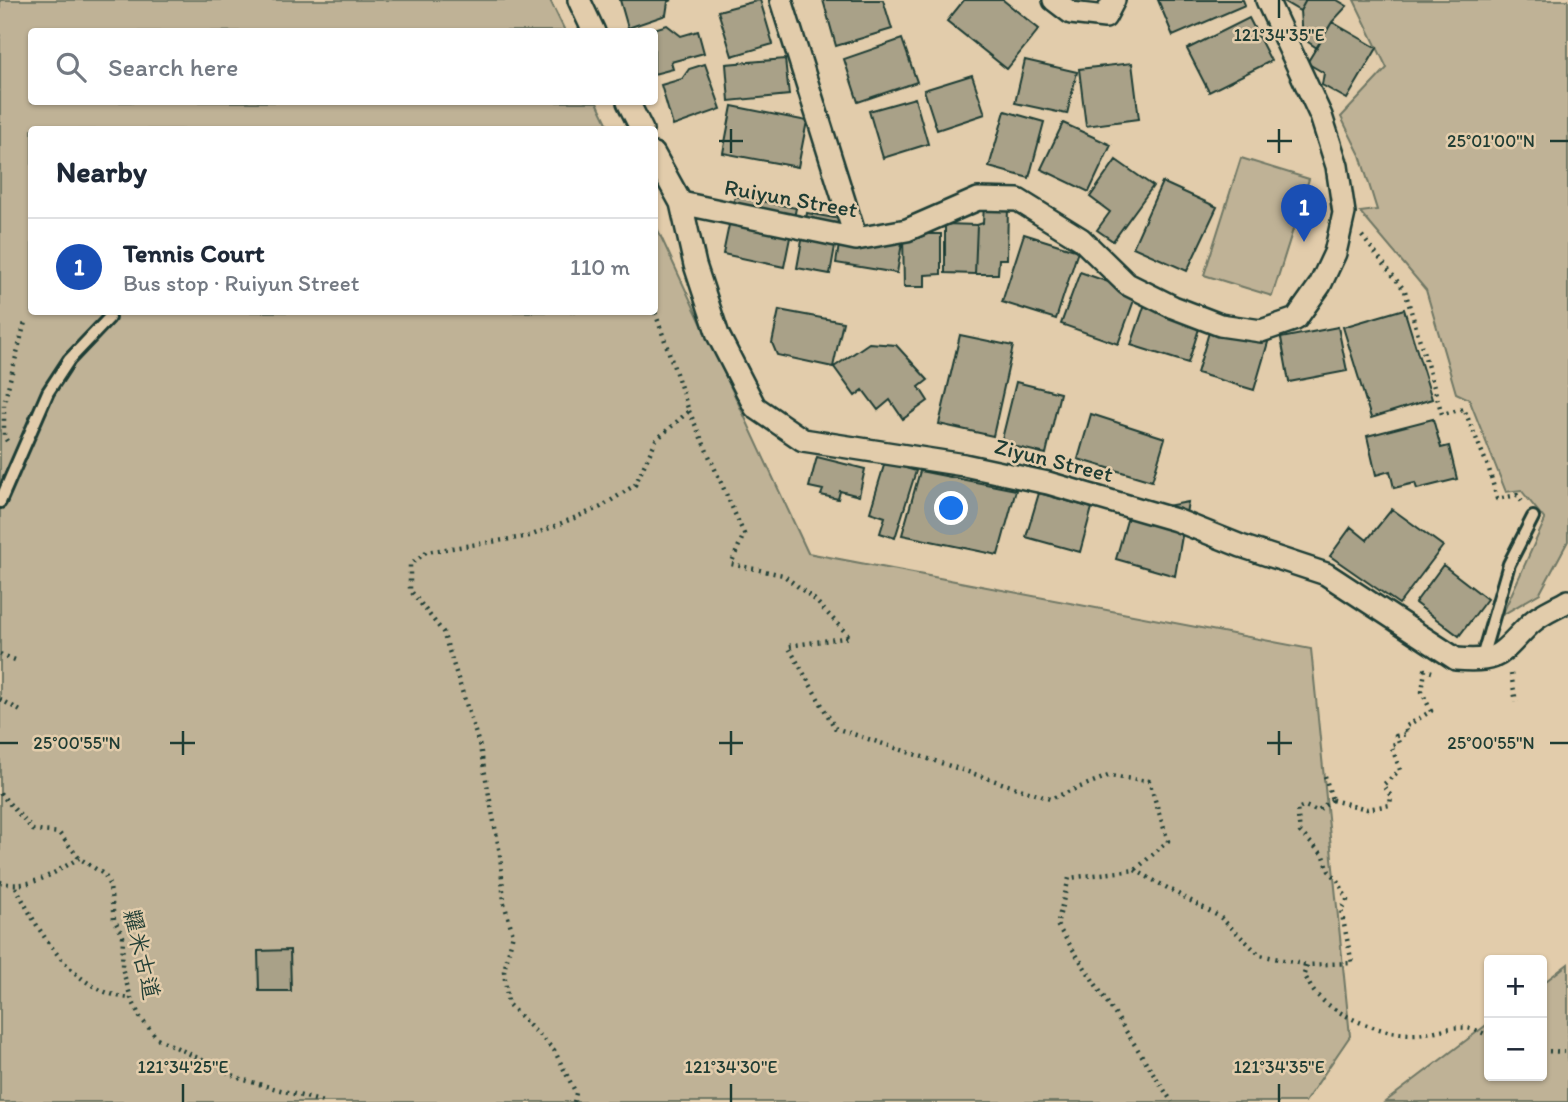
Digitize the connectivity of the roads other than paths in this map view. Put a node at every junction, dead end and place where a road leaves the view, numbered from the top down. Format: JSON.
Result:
{"nodes":[{"id":1,"x":579,"y":0,"type":"edge"},
{"id":2,"x":782,"y":0,"type":"edge"},
{"id":3,"x":1054,"y":0,"type":"edge"},
{"id":4,"x":1114,"y":0,"type":"edge"},
{"id":5,"x":1267,"y":0,"type":"edge"},
{"id":6,"x":592,"y":28,"type":"edge"},
{"id":7,"x":630,"y":105,"type":"edge"},
{"id":8,"x":640,"y":126,"type":"edge"},
{"id":9,"x":658,"y":161,"type":"edge"},
{"id":10,"x":681,"y":203,"type":"junction"},
{"id":11,"x":856,"y":239,"type":"junction"},
{"id":12,"x":109,"y":318,"type":"dead end"},
{"id":13,"x":0,"y":502,"type":"edge"},
{"id":14,"x":1533,"y":517,"type":"road end"},
{"id":15,"x":1568,"y":601,"type":"edge"},
{"id":16,"x":1481,"y":661,"type":"junction"}],
"edges":[{"from":1,"to":6,"type":"street"},
{"from":2,"to":11,"type":"street"},
{"from":3,"to":4,"type":"street"},
{"from":5,"to":11,"type":"street","name":"Ruiyun Street"},
{"from":7,"to":8,"type":"street"},
{"from":9,"to":10,"type":"street","name":"Ziyun Street"},
{"from":10,"to":11,"type":"street","name":"Ruiyun Street"},
{"from":10,"to":16,"type":"street","name":"Ziyun Street"},
{"from":12,"to":13,"type":"lane"},
{"from":14,"to":16,"type":"lane"},
{"from":15,"to":16,"type":"street"}]}
